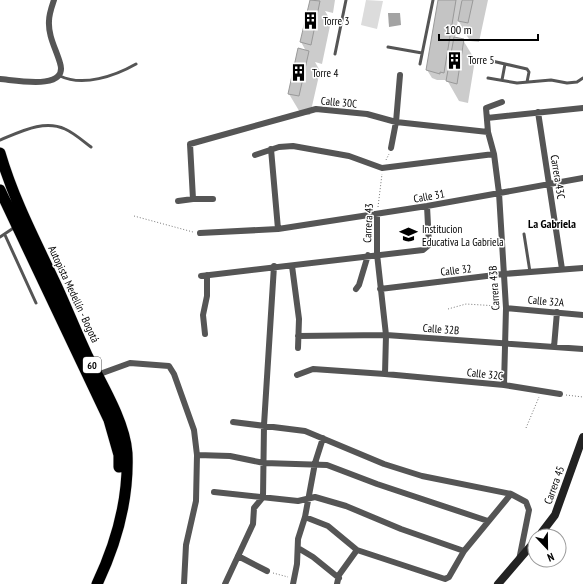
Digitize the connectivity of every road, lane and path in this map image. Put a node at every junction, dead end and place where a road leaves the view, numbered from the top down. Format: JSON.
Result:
{"nodes":[{"id":1,"x":54,"y":0,"type":"edge"},
{"id":2,"x":346,"y":0,"type":"edge"},
{"id":3,"x":433,"y":0,"type":"edge"},
{"id":4,"x":388,"y":47,"type":"dead end"},
{"id":5,"x":422,"y":53,"type":"junction"},
{"id":6,"x":335,"y":54,"type":"dead end"},
{"id":7,"x":492,"y":60,"type":"dead end"},
{"id":8,"x":136,"y":64,"type":"dead end"},
{"id":9,"x":420,"y":64,"type":"dead end"},
{"id":10,"x":505,"y":64,"type":"junction"},
{"id":11,"x":400,"y":75,"type":"dead end"},
{"id":12,"x":60,"y":76,"type":"junction"},
{"id":13,"x":488,"y":78,"type":"dead end"},
{"id":14,"x":583,"y":78,"type":"edge"},
{"id":15,"x":0,"y":79,"type":"edge"},
{"id":16,"x":502,"y":80,"type":"junction"},
{"id":17,"x":527,"y":82,"type":"junction"},
{"id":18,"x":502,"y":102,"type":"dead end"},
{"id":19,"x":583,"y":108,"type":"edge"},
{"id":20,"x":538,"y":112,"type":"junction"},
{"id":21,"x":487,"y":118,"type":"junction"},
{"id":22,"x":396,"y":122,"type":"junction"},
{"id":23,"x":488,"y":132,"type":"junction"},
{"id":24,"x":0,"y":140,"type":"edge"},
{"id":25,"x":91,"y":146,"type":"dead end"},
{"id":26,"x":391,"y":148,"type":"joint"},
{"id":27,"x":270,"y":149,"type":"junction"},
{"id":28,"x":0,"y":153,"type":"edge"},
{"id":29,"x":494,"y":154,"type":"junction"},
{"id":30,"x":254,"y":155,"type":"dead end"},
{"id":31,"x":382,"y":168,"type":"junction"},
{"id":32,"x":583,"y":178,"type":"edge"},
{"id":33,"x":549,"y":184,"type":"junction"},
{"id":34,"x":0,"y":190,"type":"edge"},
{"id":35,"x":499,"y":193,"type":"junction"},
{"id":36,"x":193,"y":199,"type":"junction"},
{"id":37,"x":213,"y":199,"type":"dead end"},
{"id":38,"x":178,"y":201,"type":"dead end"},
{"id":39,"x":427,"y":206,"type":"junction"},
{"id":40,"x":377,"y":214,"type":"junction"},
{"id":41,"x":134,"y":216,"type":"dead end"},
{"id":42,"x":16,"y":226,"type":"junction"},
{"id":43,"x":278,"y":229,"type":"junction"},
{"id":44,"x":200,"y":233,"type":"joint"},
{"id":45,"x":524,"y":234,"type":"dead end"},
{"id":46,"x":5,"y":235,"type":"junction"},
{"id":47,"x":0,"y":237,"type":"edge"},
{"id":48,"x":377,"y":254,"type":"junction"},
{"id":49,"x":368,"y":255,"type":"junction"},
{"id":50,"x":274,"y":266,"type":"junction"},
{"id":51,"x":292,"y":266,"type":"junction"},
{"id":52,"x":583,"y":268,"type":"edge"},
{"id":53,"x":562,"y":269,"type":"junction"},
{"id":54,"x":530,"y":272,"type":"junction"},
{"id":55,"x":503,"y":274,"type":"junction"},
{"id":56,"x":356,"y":289,"type":"dead end"},
{"id":57,"x":380,"y":289,"type":"junction"},
{"id":58,"x":36,"y":303,"type":"dead end"},
{"id":59,"x":506,"y":308,"type":"junction"},
{"id":60,"x":448,"y":309,"type":"dead end"},
{"id":61,"x":557,"y":312,"type":"junction"},
{"id":62,"x":583,"y":315,"type":"edge"},
{"id":63,"x":205,"y":334,"type":"dead end"},
{"id":64,"x":386,"y":335,"type":"junction"},
{"id":65,"x":298,"y":336,"type":"junction"},
{"id":66,"x":506,"y":344,"type":"junction"},
{"id":67,"x":554,"y":347,"type":"junction"},
{"id":68,"x":298,"y":348,"type":"dead end"},
{"id":69,"x":583,"y":349,"type":"edge"},
{"id":70,"x":385,"y":374,"type":"junction"},
{"id":71,"x":97,"y":375,"type":"junction"},
{"id":72,"x":297,"y":375,"type":"dead end"},
{"id":73,"x":504,"y":385,"type":"junction"},
{"id":74,"x":542,"y":391,"type":"junction"},
{"id":75,"x":560,"y":394,"type":"joint"},
{"id":76,"x":583,"y":397,"type":"edge"},
{"id":77,"x":233,"y":422,"type":"dead end"},
{"id":78,"x":264,"y":425,"type":"junction"},
{"id":79,"x":526,"y":428,"type":"dead end"},
{"id":80,"x":583,"y":437,"type":"edge"},
{"id":81,"x":323,"y":438,"type":"junction"},
{"id":82,"x":581,"y":447,"type":"edge"},
{"id":83,"x":197,"y":455,"type":"junction"},
{"id":84,"x":264,"y":463,"type":"junction"},
{"id":85,"x":315,"y":463,"type":"junction"},
{"id":86,"x":214,"y":492,"type":"dead end"},
{"id":87,"x":511,"y":494,"type":"junction"},
{"id":88,"x":263,"y":497,"type":"junction"},
{"id":89,"x":307,"y":500,"type":"junction"},
{"id":90,"x":305,"y":517,"type":"junction"},
{"id":91,"x":488,"y":521,"type":"junction"},
{"id":92,"x":545,"y":528,"type":"edge"},
{"id":93,"x":298,"y":548,"type":"junction"},
{"id":94,"x":357,"y":550,"type":"junction"},
{"id":95,"x":527,"y":551,"type":"edge"},
{"id":96,"x":464,"y":552,"type":"junction"},
{"id":97,"x":238,"y":556,"type":"junction"},
{"id":98,"x":518,"y":562,"type":"junction"},
{"id":99,"x":267,"y":571,"type":"joint"},
{"id":100,"x":338,"y":581,"type":"edge"},
{"id":101,"x":293,"y":582,"type":"edge"},
{"id":102,"x":89,"y":584,"type":"edge"},
{"id":103,"x":97,"y":584,"type":"edge"},
{"id":104,"x":184,"y":584,"type":"edge"},
{"id":105,"x":225,"y":584,"type":"edge"},
{"id":106,"x":498,"y":584,"type":"edge"}],
"edges":[{"from":1,"to":12,"type":"street"},
{"from":2,"to":6,"type":"lane"},
{"from":3,"to":5,"type":"lane"},
{"from":4,"to":5,"type":"lane"},
{"from":5,"to":9,"type":"lane"},
{"from":7,"to":10,"type":"lane"},
{"from":8,"to":12,"type":"lane"},
{"from":10,"to":16,"type":"lane"},
{"from":10,"to":17,"type":"lane"},
{"from":11,"to":22,"type":"street"},
{"from":12,"to":15,"type":"street"},
{"from":13,"to":16,"type":"lane"},
{"from":14,"to":17,"type":"lane"},
{"from":16,"to":17,"type":"lane"},
{"from":18,"to":21,"type":"street"},
{"from":19,"to":20,"type":"street"},
{"from":20,"to":21,"type":"street"},
{"from":20,"to":33,"type":"street","name":"Carrera 43C"},
{"from":21,"to":23,"type":"street","name":"Carrera 43B"},
{"from":22,"to":23,"type":"street","name":"Calle 30C"},
{"from":22,"to":26,"type":"street"},
{"from":22,"to":36,"type":"street","name":"Calle 30C"},
{"from":23,"to":29,"type":"street","name":"Carrera 43B"},
{"from":24,"to":25,"type":"lane"},
{"from":26,"to":31,"type":"path","name":"Carrera 43"},
{"from":27,"to":30,"type":"street"},
{"from":27,"to":31,"type":"street"},
{"from":27,"to":43,"type":"street"},
{"from":28,"to":71,"type":"highway","name":"Autopista Medellín - Bogotá","number":"60"},
{"from":29,"to":31,"type":"street"},
{"from":29,"to":35,"type":"street","name":"Carrera 43B"},
{"from":31,"to":40,"type":"path","name":"Carrera 43"},
{"from":32,"to":33,"type":"street","name":"Calle 31"},
{"from":33,"to":35,"type":"street","name":"Calle 31"},
{"from":33,"to":53,"type":"street","name":"Carrera 43C"},
{"from":34,"to":42,"type":"highway","name":"Autopista Medellín - Bogotá","number":"60"},
{"from":35,"to":39,"type":"street","name":"Calle 31"},
{"from":35,"to":55,"type":"street","name":"Carrera 43B"},
{"from":36,"to":37,"type":"street"},
{"from":36,"to":38,"type":"street"},
{"from":39,"to":40,"type":"street","name":"Calle 31"},
{"from":39,"to":48,"type":"street"},
{"from":40,"to":43,"type":"street","name":"Calle 31"},
{"from":40,"to":48,"type":"street","name":"Carrera 43"},
{"from":41,"to":44,"type":"path"},
{"from":42,"to":46,"type":"lane"},
{"from":42,"to":102,"type":"highway","name":"Autopista Medellín - Bogotá","number":"60"},
{"from":43,"to":44,"type":"street","name":"Calle 31"},
{"from":45,"to":54,"type":"lane"},
{"from":46,"to":47,"type":"lane"},
{"from":46,"to":58,"type":"lane"},
{"from":48,"to":49,"type":"street"},
{"from":48,"to":57,"type":"street","name":"Carrera 43"},
{"from":49,"to":51,"type":"street"},
{"from":49,"to":56,"type":"street"},
{"from":50,"to":51,"type":"street"},
{"from":50,"to":63,"type":"street"},
{"from":50,"to":78,"type":"street"},
{"from":51,"to":65,"type":"street"},
{"from":52,"to":53,"type":"street","name":"Calle 32"},
{"from":53,"to":54,"type":"street","name":"Calle 32"},
{"from":54,"to":55,"type":"street","name":"Calle 32"},
{"from":55,"to":57,"type":"street","name":"Calle 32"},
{"from":55,"to":59,"type":"street","name":"Carrera 43B"},
{"from":57,"to":64,"type":"street","name":"Carrera 43"},
{"from":59,"to":60,"type":"path"},
{"from":59,"to":61,"type":"street","name":"Calle 32A"},
{"from":59,"to":66,"type":"street","name":"Carrera 43B"},
{"from":61,"to":62,"type":"street","name":"Calle 32A"},
{"from":61,"to":67,"type":"street"},
{"from":64,"to":65,"type":"street","name":"Calle 32B"},
{"from":64,"to":66,"type":"street","name":"Calle 32B"},
{"from":64,"to":70,"type":"street","name":"Carrera 43"},
{"from":65,"to":68,"type":"street"},
{"from":66,"to":67,"type":"street","name":"Calle 32B"},
{"from":66,"to":73,"type":"street","name":"Carrera 43B"},
{"from":67,"to":69,"type":"street","name":"Calle 32B"},
{"from":70,"to":72,"type":"street","name":"Calle 32C"},
{"from":70,"to":73,"type":"street","name":"Calle 32C"},
{"from":71,"to":83,"type":"street"},
{"from":71,"to":103,"type":"highway","name":"Autopista Medellín - Bogotá","number":"60"},
{"from":73,"to":74,"type":"street","name":"Calle 32C"},
{"from":74,"to":75,"type":"street","name":"Calle 32C"},
{"from":74,"to":79,"type":"path"},
{"from":75,"to":76,"type":"path"},
{"from":77,"to":78,"type":"street"},
{"from":78,"to":81,"type":"street"},
{"from":78,"to":84,"type":"street"},
{"from":80,"to":82,"type":"main road","name":"Carrera 45"},
{"from":81,"to":85,"type":"street"},
{"from":81,"to":87,"type":"street"},
{"from":82,"to":92,"type":"main road","name":"Carrera 45"},
{"from":83,"to":84,"type":"street"},
{"from":83,"to":104,"type":"street"},
{"from":84,"to":85,"type":"street"},
{"from":84,"to":88,"type":"street"},
{"from":85,"to":89,"type":"street"},
{"from":85,"to":91,"type":"street"},
{"from":86,"to":88,"type":"street"},
{"from":87,"to":91,"type":"street"},
{"from":87,"to":98,"type":"street"},
{"from":88,"to":89,"type":"street"},
{"from":88,"to":97,"type":"street"},
{"from":89,"to":90,"type":"street"},
{"from":89,"to":96,"type":"street"},
{"from":90,"to":93,"type":"street"},
{"from":90,"to":94,"type":"street"},
{"from":91,"to":96,"type":"street"},
{"from":93,"to":100,"type":"street"},
{"from":93,"to":101,"type":"street"},
{"from":94,"to":96,"type":"street"},
{"from":94,"to":100,"type":"street"},
{"from":95,"to":98,"type":"main road"},
{"from":97,"to":99,"type":"street"},
{"from":97,"to":105,"type":"street"},
{"from":98,"to":106,"type":"main road"},
{"from":99,"to":101,"type":"path"}]}
